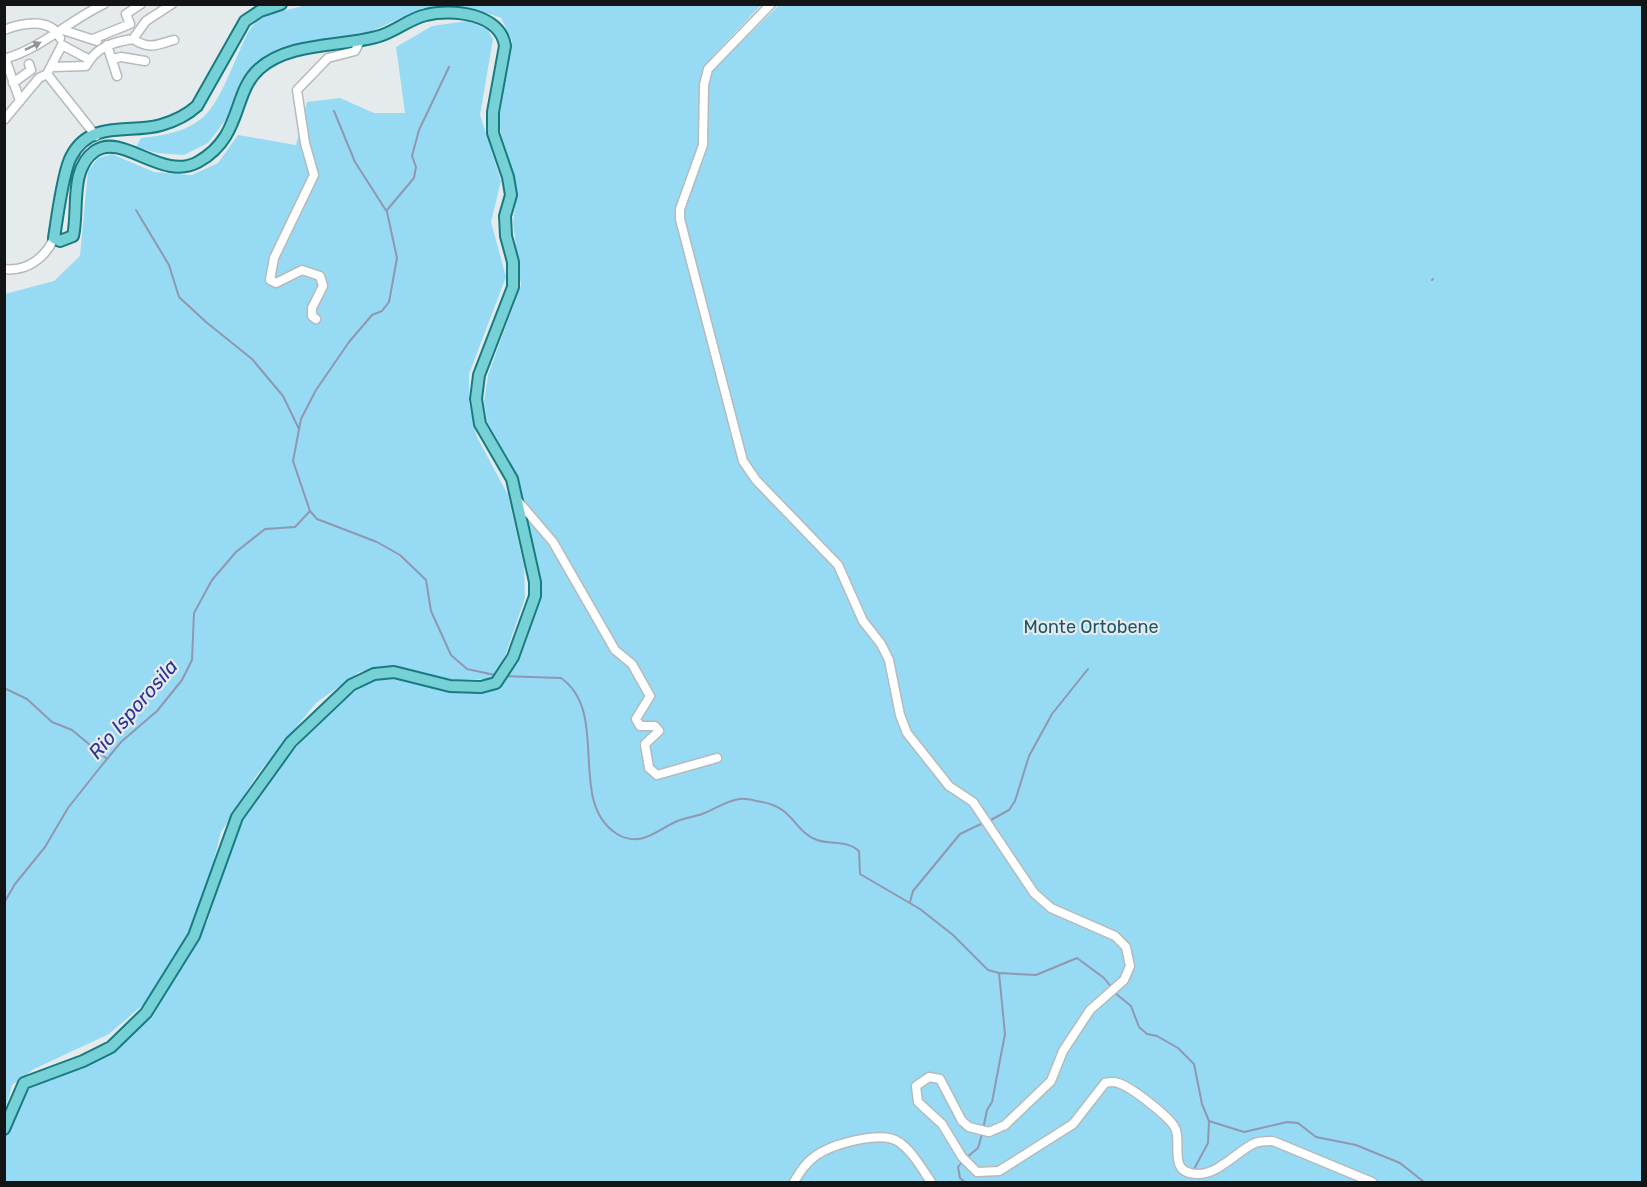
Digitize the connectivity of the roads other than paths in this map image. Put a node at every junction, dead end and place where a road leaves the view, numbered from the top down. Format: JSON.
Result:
{"nodes":[{"id":1,"x":141,"y":4,"type":"edge"},
{"id":2,"x":172,"y":4,"type":"edge"},
{"id":3,"x":281,"y":4,"type":"edge"},
{"id":4,"x":771,"y":4,"type":"edge"},
{"id":5,"x":99,"y":5,"type":"edge"},
{"id":6,"x":130,"y":24,"type":"junction"},
{"id":7,"x":4,"y":30,"type":"edge"},
{"id":8,"x":139,"y":30,"type":"junction"},
{"id":9,"x":58,"y":31,"type":"junction"},
{"id":10,"x":93,"y":39,"type":"junction"},
{"id":11,"x":133,"y":39,"type":"junction"},
{"id":12,"x":174,"y":40,"type":"dead end"},
{"id":13,"x":360,"y":41,"type":"junction"},
{"id":14,"x":62,"y":45,"type":"junction"},
{"id":15,"x":106,"y":46,"type":"junction"},
{"id":16,"x":5,"y":59,"type":"edge"},
{"id":17,"x":112,"y":59,"type":"junction"},
{"id":18,"x":90,"y":60,"type":"junction"},
{"id":19,"x":145,"y":61,"type":"dead end"},
{"id":20,"x":29,"y":64,"type":"dead end"},
{"id":21,"x":50,"y":70,"type":"junction"},
{"id":22,"x":117,"y":76,"type":"dead end"},
{"id":23,"x":14,"y":83,"type":"junction"},
{"id":24,"x":20,"y":101,"type":"junction"},
{"id":25,"x":4,"y":120,"type":"edge"},
{"id":26,"x":96,"y":136,"type":"junction"},
{"id":27,"x":54,"y":238,"type":"junction"},
{"id":28,"x":4,"y":269,"type":"edge"},
{"id":29,"x":316,"y":319,"type":"dead end"},
{"id":30,"x":518,"y":501,"type":"junction"},
{"id":31,"x":717,"y":758,"type":"dead end"},
{"id":32,"x":4,"y":1129,"type":"edge"},
{"id":33,"x":989,"y":1178,"type":"edge"},
{"id":34,"x":794,"y":1182,"type":"edge"},
{"id":35,"x":931,"y":1182,"type":"edge"},
{"id":36,"x":1372,"y":1182,"type":"edge"}],
"edges":[{"from":1,"to":6,"type":"street"},
{"from":2,"to":8,"type":"street"},
{"from":3,"to":26,"type":"main road"},
{"from":4,"to":33,"type":"street"},
{"from":5,"to":9,"type":"street"},
{"from":6,"to":8,"type":"street"},
{"from":6,"to":10,"type":"street"},
{"from":7,"to":9,"type":"street"},
{"from":8,"to":11,"type":"street"},
{"from":9,"to":10,"type":"street"},
{"from":9,"to":14,"type":"street"},
{"from":16,"to":9,"type":"street","one_way":true},
{"from":10,"to":15,"type":"street"},
{"from":11,"to":12,"type":"street"},
{"from":11,"to":15,"type":"street"},
{"from":13,"to":27,"type":"main road"},
{"from":13,"to":29,"type":"street"},
{"from":13,"to":30,"type":"main road"},
{"from":14,"to":18,"type":"street"},
{"from":14,"to":21,"type":"street"},
{"from":15,"to":17,"type":"street"},
{"from":15,"to":18,"type":"street"},
{"from":16,"to":23,"type":"street"},
{"from":17,"to":19,"type":"street"},
{"from":17,"to":22,"type":"street"},
{"from":18,"to":21,"type":"street"},
{"from":20,"to":23,"type":"street"},
{"from":21,"to":24,"type":"street"},
{"from":21,"to":26,"type":"street"},
{"from":23,"to":24,"type":"street"},
{"from":24,"to":25,"type":"street"},
{"from":26,"to":27,"type":"main road"},
{"from":27,"to":28,"type":"street"},
{"from":30,"to":31,"type":"street"},
{"from":30,"to":32,"type":"main road"},
{"from":33,"to":36,"type":"street"},
{"from":34,"to":35,"type":"street"}]}
